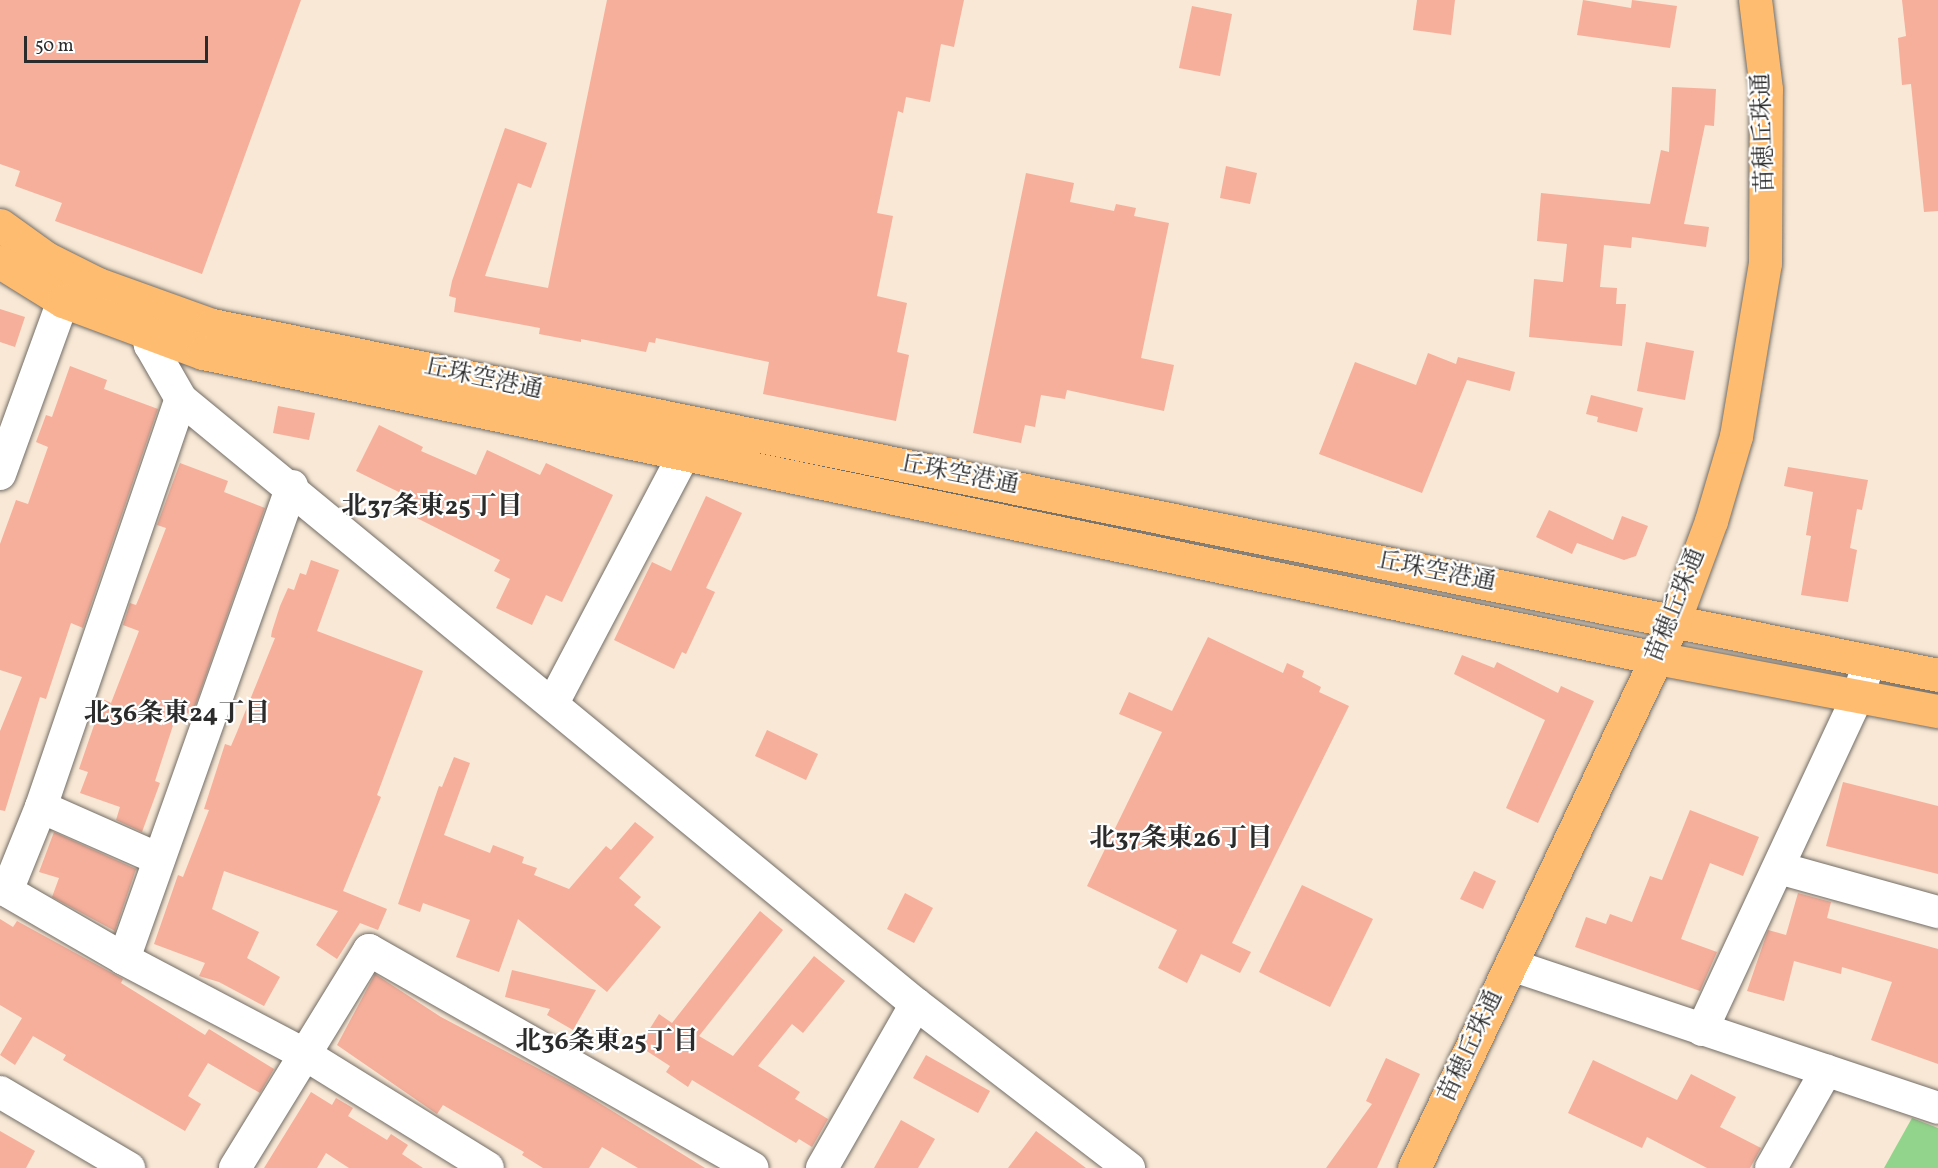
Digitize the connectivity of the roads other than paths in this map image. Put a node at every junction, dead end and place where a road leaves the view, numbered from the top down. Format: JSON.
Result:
{"nodes":[{"id":1,"x":1755,"y":0,"type":"edge"},
{"id":2,"x":0,"y":225,"type":"edge"},
{"id":3,"x":0,"y":262,"type":"edge"},
{"id":4,"x":66,"y":268,"type":"junction"},
{"id":5,"x":142,"y":300,"type":"junction"},
{"id":6,"x":63,"y":301,"type":"junction"},
{"id":7,"x":146,"y":334,"type":"junction"},
{"id":8,"x":182,"y":399,"type":"junction"},
{"id":9,"x":684,"y":455,"type":"junction"},
{"id":10,"x":0,"y":474,"type":"edge"},
{"id":11,"x":292,"y":486,"type":"junction"},
{"id":12,"x":1674,"y":621,"type":"junction"},
{"id":13,"x":1657,"y":658,"type":"junction"},
{"id":14,"x":1870,"y":661,"type":"junction"},
{"id":15,"x":1938,"y":675,"type":"edge"},
{"id":16,"x":1858,"y":695,"type":"junction"},
{"id":17,"x":553,"y":702,"type":"junction"},
{"id":18,"x":1938,"y":711,"type":"edge"},
{"id":19,"x":41,"y":807,"type":"junction"},
{"id":20,"x":159,"y":859,"type":"junction"},
{"id":21,"x":1779,"y":868,"type":"junction"},
{"id":22,"x":3,"y":889,"type":"edge"},
{"id":23,"x":1938,"y":912,"type":"edge"},
{"id":24,"x":124,"y":959,"type":"junction"},
{"id":25,"x":1511,"y":965,"type":"junction"},
{"id":26,"x":916,"y":1004,"type":"junction"},
{"id":27,"x":1702,"y":1030,"type":"junction"},
{"id":28,"x":306,"y":1055,"type":"junction"},
{"id":29,"x":1827,"y":1071,"type":"junction"},
{"id":30,"x":0,"y":1092,"type":"edge"},
{"id":31,"x":1938,"y":1108,"type":"edge"},
{"id":32,"x":129,"y":1168,"type":"edge"},
{"id":33,"x":235,"y":1168,"type":"edge"},
{"id":34,"x":488,"y":1168,"type":"edge"},
{"id":35,"x":752,"y":1168,"type":"edge"},
{"id":36,"x":822,"y":1168,"type":"edge"},
{"id":37,"x":1129,"y":1168,"type":"edge"},
{"id":38,"x":1414,"y":1168,"type":"edge"},
{"id":39,"x":1771,"y":1168,"type":"edge"}],
"edges":[{"from":1,"to":12,"type":"main road","name":"苗穂丘珠通"},
{"from":2,"to":4,"type":"main road","name":"丘珠空港通"},
{"from":3,"to":6,"type":"main road","name":"丘珠空港通"},
{"from":4,"to":5,"type":"main road","name":"丘珠空港通"},
{"from":4,"to":6,"type":"street"},
{"from":5,"to":7,"type":"street"},
{"from":5,"to":12,"type":"main road","name":"丘珠空港通"},
{"from":6,"to":7,"type":"main road","name":"丘珠空港通"},
{"from":6,"to":10,"type":"street"},
{"from":7,"to":8,"type":"street"},
{"from":7,"to":9,"type":"main road","name":"丘珠空港通"},
{"from":8,"to":11,"type":"street"},
{"from":8,"to":19,"type":"street"},
{"from":9,"to":13,"type":"main road","name":"丘珠空港通"},
{"from":9,"to":17,"type":"street"},
{"from":11,"to":17,"type":"street"},
{"from":11,"to":20,"type":"street"},
{"from":12,"to":13,"type":"main road","name":"苗穂丘珠通"},
{"from":12,"to":14,"type":"main road","name":"丘珠空港通"},
{"from":13,"to":16,"type":"main road","name":"丘珠空港通"},
{"from":13,"to":25,"type":"main road","name":"苗穂丘珠通"},
{"from":14,"to":15,"type":"main road","name":"丘珠空港通"},
{"from":14,"to":16,"type":"street"},
{"from":16,"to":18,"type":"main road","name":"丘珠空港通"},
{"from":16,"to":21,"type":"street"},
{"from":17,"to":26,"type":"street"},
{"from":19,"to":20,"type":"street"},
{"from":19,"to":22,"type":"street"},
{"from":20,"to":24,"type":"street"},
{"from":21,"to":23,"type":"street"},
{"from":21,"to":27,"type":"street"},
{"from":22,"to":24,"type":"street"},
{"from":24,"to":28,"type":"street"},
{"from":25,"to":27,"type":"street"},
{"from":25,"to":38,"type":"main road","name":"苗穂丘珠通"},
{"from":26,"to":36,"type":"street"},
{"from":26,"to":37,"type":"street"},
{"from":27,"to":29,"type":"street"},
{"from":28,"to":33,"type":"street"},
{"from":28,"to":34,"type":"street"},
{"from":28,"to":35,"type":"street"},
{"from":29,"to":31,"type":"street"},
{"from":29,"to":39,"type":"street"},
{"from":30,"to":32,"type":"street"}]}
